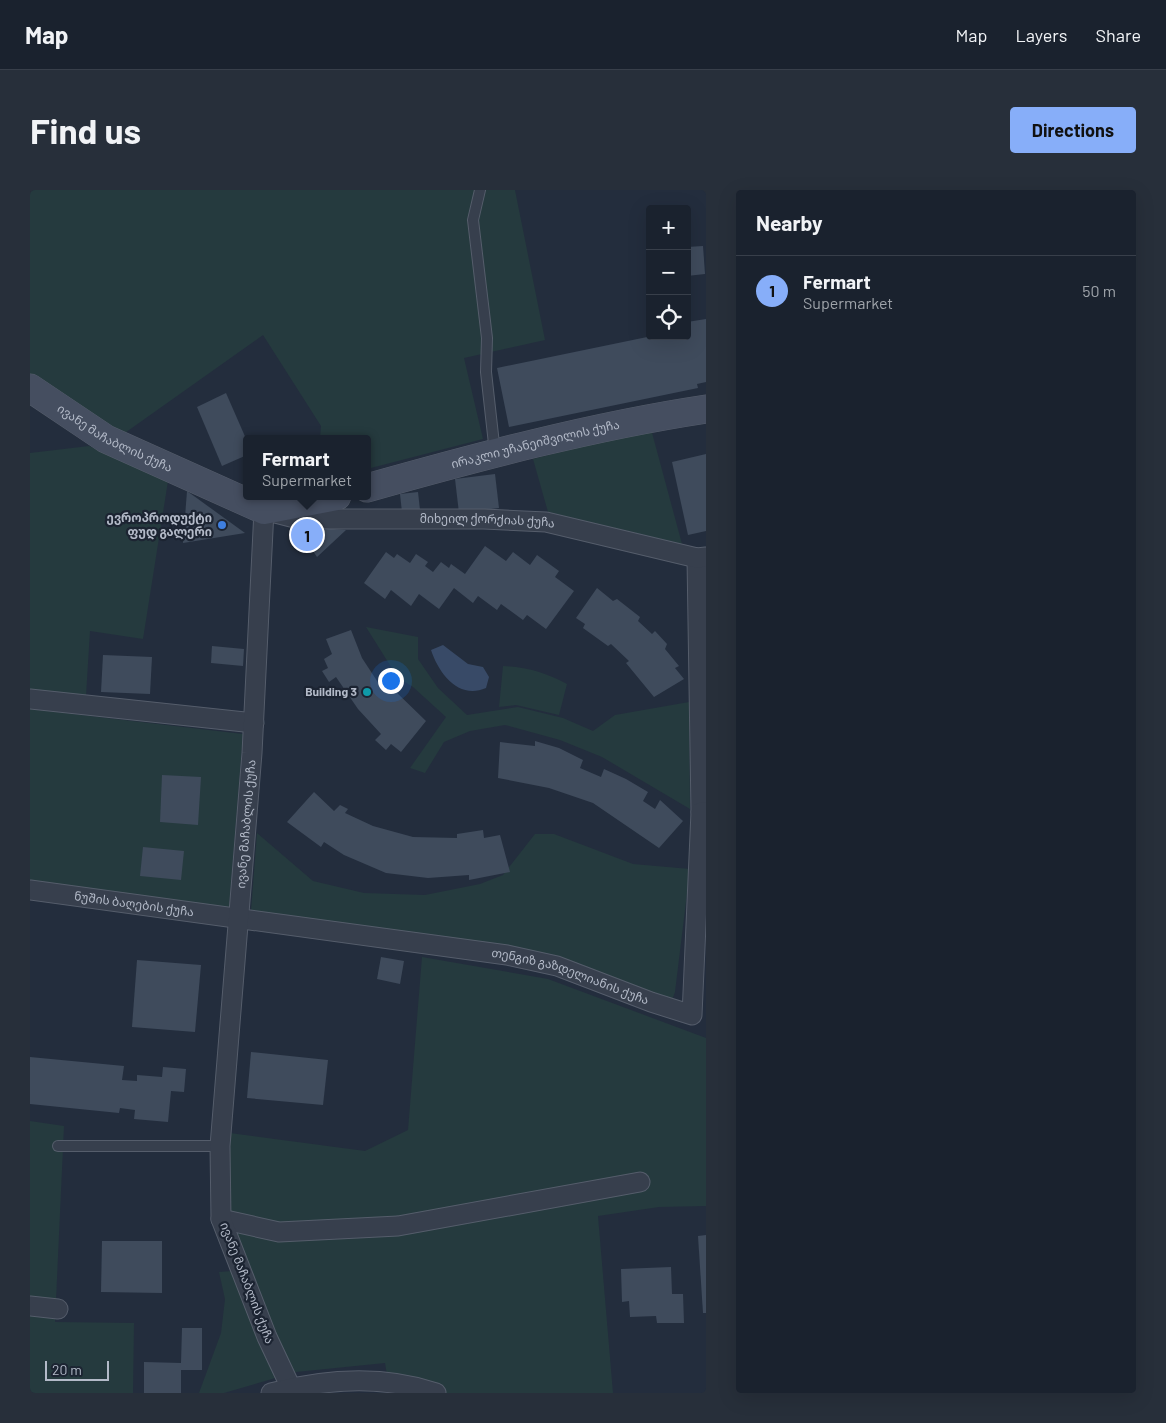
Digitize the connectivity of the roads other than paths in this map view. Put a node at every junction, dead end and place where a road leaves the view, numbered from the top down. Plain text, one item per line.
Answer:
1 (480, 190) edge
2 (30, 388) edge
3 (706, 409) edge
4 (495, 454) junction
5 (371, 487) edge
6 (315, 500) edge
7 (264, 510) junction
8 (701, 558) edge
9 (30, 699) edge
10 (254, 723) junction
11 (704, 812) edge
12 (30, 890) edge
13 (238, 917) junction
14 (699, 1018) edge
15 (58, 1146) dead end
16 (220, 1146) junction
17 (640, 1182) dead end
18 (221, 1218) junction
19 (30, 1306) edge
20 (58, 1308) dead end
21 (291, 1388) junction
22 (271, 1393) edge
23 (436, 1393) edge

1 - 4 lane
2 - 7 street, ივანე მაჩაბლის ქუჩა
3 - 4 street, ირაკლი უჩანეიშვილის ქუჩა
4 - 5 street, ირაკლი უჩანეიშვილის ქუჩა
6 - 7 street
7 - 8 street, მიხეილ ქორქიას ქუჩა
7 - 10 street, ივანე მაჩაბლის ქუჩა
8 - 11 street, თენგიზ გაზდელიანის ქუჩა
9 - 10 street
10 - 13 street, ივანე მაჩაბლის ქუჩა
11 - 14 street, თენგიზ გაზდელიანის ქუჩა
12 - 13 street, ნუშის ბაღების ქუჩა
13 - 14 street, თენგიზ გაზდელიანის ქუჩა
13 - 16 street, ივანე მაჩაბლის ქუჩა
15 - 16 lane
16 - 18 street, ივანე მაჩაბლის ქუჩა
17 - 18 street
18 - 21 street, ივანე მაჩაბლის ქუჩა
19 - 20 street
21 - 22 street
21 - 23 street

